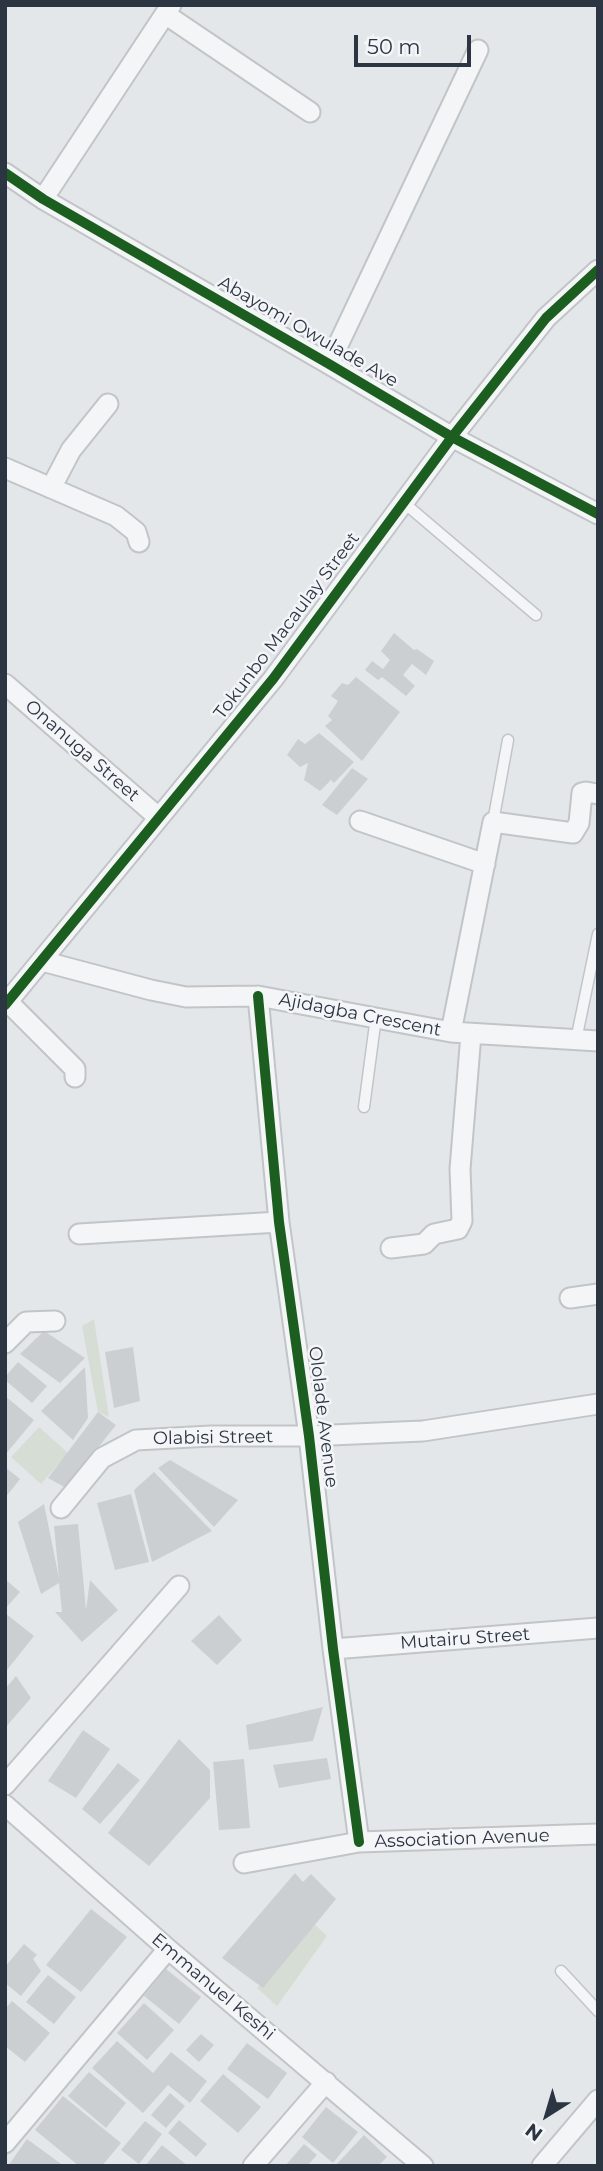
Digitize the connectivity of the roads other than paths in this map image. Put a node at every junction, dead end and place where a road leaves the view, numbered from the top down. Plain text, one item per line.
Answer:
1 (168, 10) edge
2 (478, 50) dead end
3 (310, 112) dead end
4 (5, 173) edge
5 (43, 199) junction
6 (598, 270) edge
7 (329, 364) junction
8 (108, 404) dead end
9 (452, 437) junction
10 (5, 468) edge
11 (51, 488) junction
12 (403, 502) junction
13 (598, 514) edge
14 (139, 542) dead end
15 (536, 615) dead end
16 (5, 684) edge
17 (508, 740) dead end
18 (598, 794) edge
19 (158, 817) junction
20 (360, 821) dead end
21 (493, 822) junction
22 (485, 864) junction
23 (598, 934) edge
24 (42, 961) junction
25 (258, 996) junction
26 (6, 1004) edge
27 (376, 1017) junction
28 (461, 1033) junction
29 (576, 1040) junction
30 (598, 1041) edge
31 (75, 1077) dead end
32 (364, 1107) dead end
33 (279, 1222) junction
34 (79, 1234) dead end
35 (391, 1248) dead end
36 (598, 1294) edge
37 (570, 1298) dead end
38 (55, 1321) dead end
39 (5, 1343) edge
40 (598, 1404) edge
41 (309, 1436) junction
42 (61, 1508) dead end
43 (179, 1586) dead end
44 (598, 1628) edge
45 (333, 1649) junction
46 (5, 1785) edge
47 (5, 1805) edge
48 (598, 1834) edge
49 (359, 1842) junction
50 (244, 1864) dead end
51 (168, 1949) junction
52 (561, 1971) dead end
53 (598, 2011) edge
54 (326, 2082) junction
55 (598, 2100) edge
56 (5, 2143) edge
57 (253, 2166) edge
58 (424, 2166) edge
59 (542, 2166) edge

1 - 3 street
1 - 5 street
2 - 7 street
4 - 5 street, Abayomi Owulade Ave
5 - 7 street, Abayomi Owulade Ave
6 - 9 street, Tokunbo Macaulay Street
7 - 9 street, Abayomi Owulade Ave
8 - 11 street
9 - 12 street, Tokunbo Macaulay Street
9 - 13 street, Abayomi Owulade Ave
10 - 11 street
11 - 14 street
12 - 15 lane
12 - 19 street, Tokunbo Macaulay Street
16 - 19 street, Onanuga Street
17 - 21 lane
18 - 21 street
19 - 24 street, Tokunbo Macaulay Street
20 - 22 street
21 - 22 street
22 - 28 street
23 - 29 lane
24 - 25 street, Ajidagba Crescent
24 - 26 street, Tokunbo Macaulay Street
25 - 27 street, Ajidagba Crescent
25 - 33 street, Ololade Avenue
26 - 31 street
27 - 28 street, Ajidagba Crescent
27 - 32 lane
28 - 29 street, Ajidagba Crescent
28 - 35 street
29 - 30 street, Ajidagba Crescent
33 - 34 street
33 - 41 street, Ololade Avenue
36 - 37 street
38 - 39 street
40 - 41 street, Olabisi Street
41 - 42 street, Olabisi Street
41 - 45 street, Ololade Avenue
43 - 46 street
44 - 45 street, Mutairu Street
45 - 49 street, Ololade Avenue
47 - 51 street, Emmanuel Keshi
48 - 49 street, Association Avenue
49 - 50 street, Association Avenue
51 - 54 street, Emmanuel Keshi
51 - 56 street
52 - 53 lane
54 - 57 street
54 - 58 street, Emmanuel Keshi
55 - 59 street

